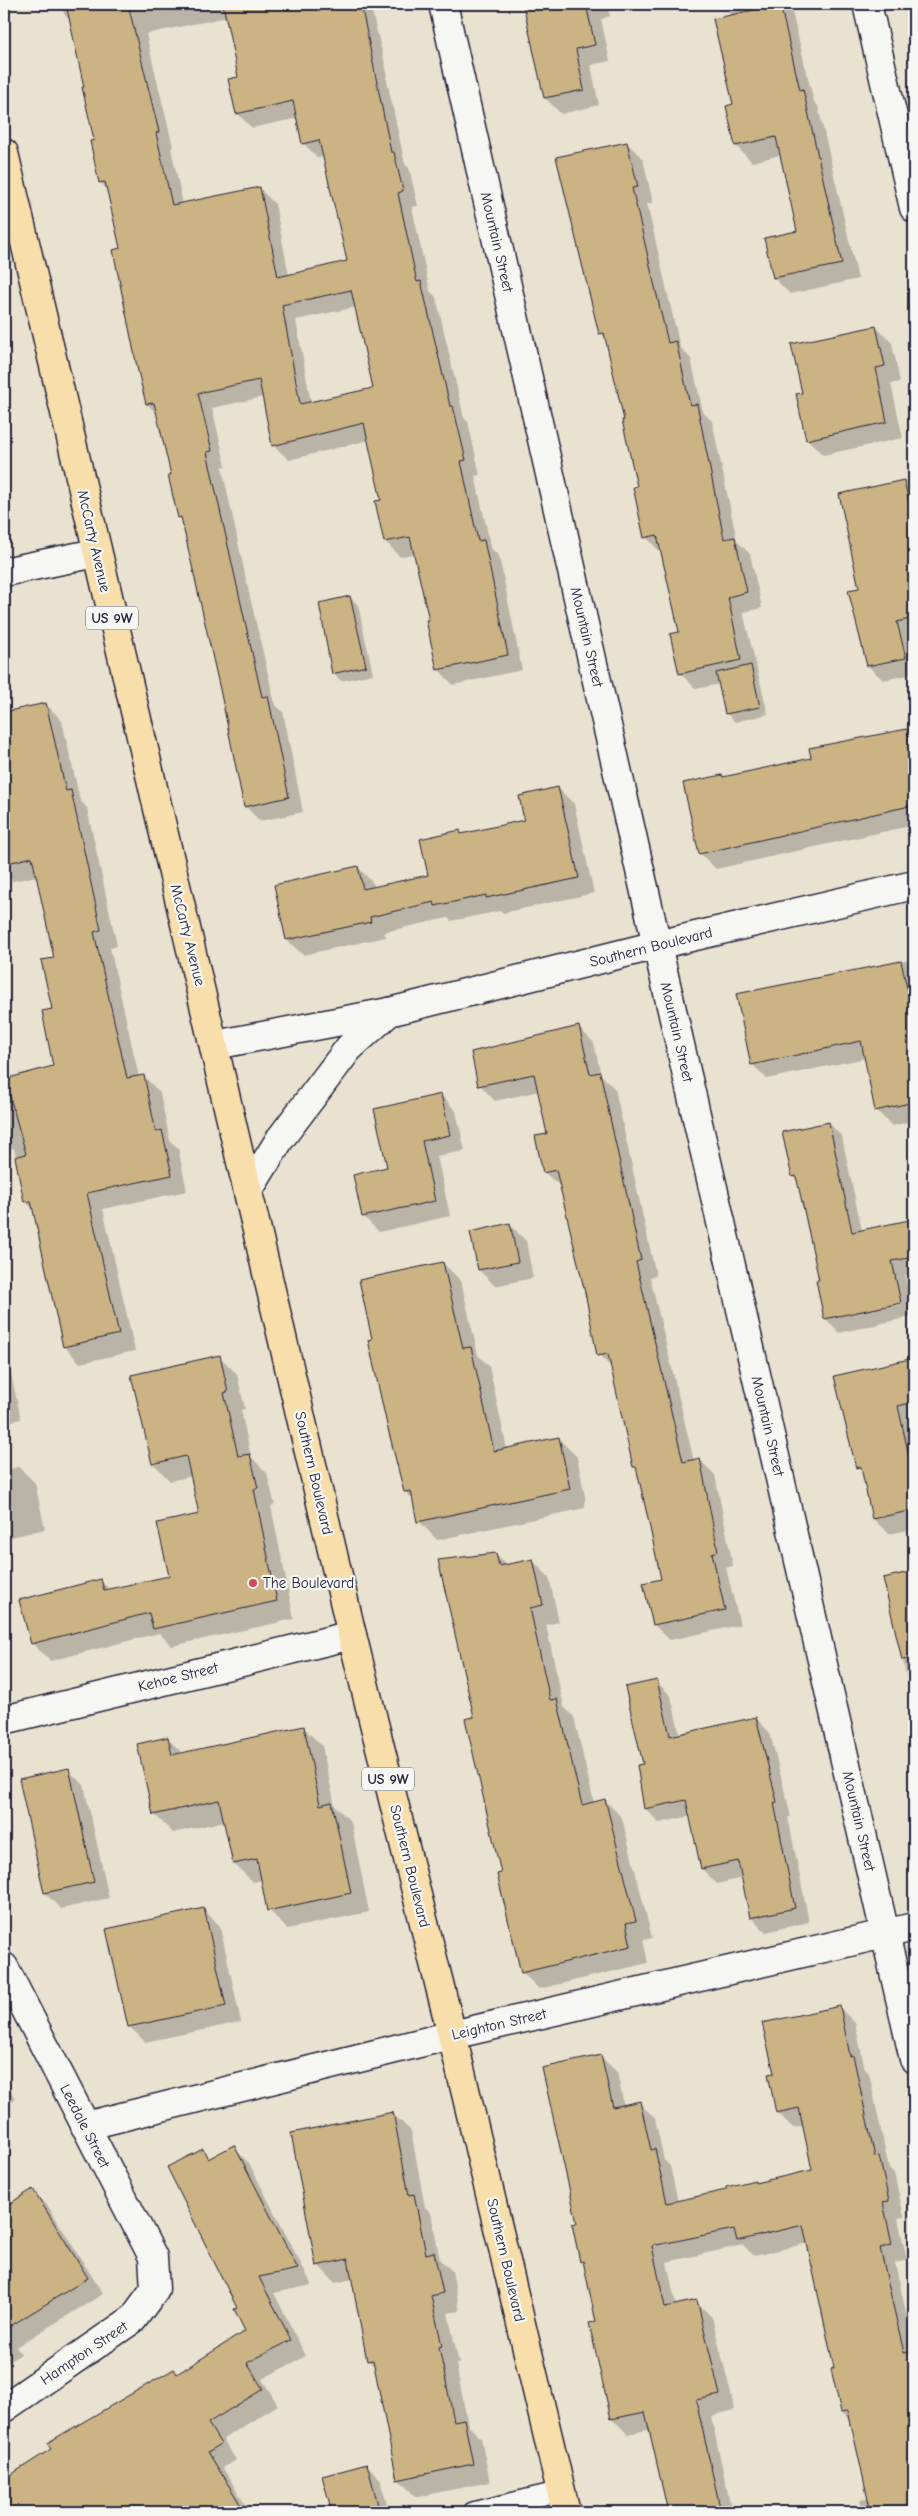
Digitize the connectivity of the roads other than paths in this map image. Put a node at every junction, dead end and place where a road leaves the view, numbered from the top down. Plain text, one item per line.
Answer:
1 (443, 4) edge
2 (867, 4) edge
3 (4, 153) edge
4 (914, 208) edge
5 (96, 553) junction
6 (4, 572) edge
7 (914, 885) edge
8 (657, 945) junction
9 (389, 1012) junction
10 (215, 1045) junction
11 (248, 1191) junction
12 (352, 1635) junction
13 (4, 1720) edge
14 (914, 1927) edge
15 (885, 1933) junction
16 (4, 1967) edge
17 (452, 2035) junction
18 (914, 2059) edge
19 (85, 2126) junction
20 (155, 2289) joint
21 (4, 2408) edge
22 (563, 2502) edge
23 (473, 2512) edge

1 - 8 street, Mountain Street
2 - 4 street
3 - 5 main road, McCarty Avenue / US 9W
5 - 6 street
5 - 10 main road, McCarty Avenue / US 9W
7 - 8 street, Southern Boulevard
8 - 9 street, Southern Boulevard
8 - 15 street, Mountain Street
9 - 10 street, Southern Boulevard
9 - 11 street, Southern Boulevard
10 - 11 main road, Southern Boulevard / US 9W
11 - 12 main road, Southern Boulevard / US 9W
12 - 13 street, Kehoe Street
12 - 17 main road, Southern Boulevard / US 9W
14 - 15 street, Leighton Street
15 - 17 street, Leighton Street
15 - 18 street, Mountain Street
16 - 19 street, Leedale Street
17 - 19 street, Leighton Street
17 - 22 main road, Southern Boulevard / US 9W
19 - 20 street, Leedale Street
20 - 21 street, Hampton Street
22 - 23 lane

